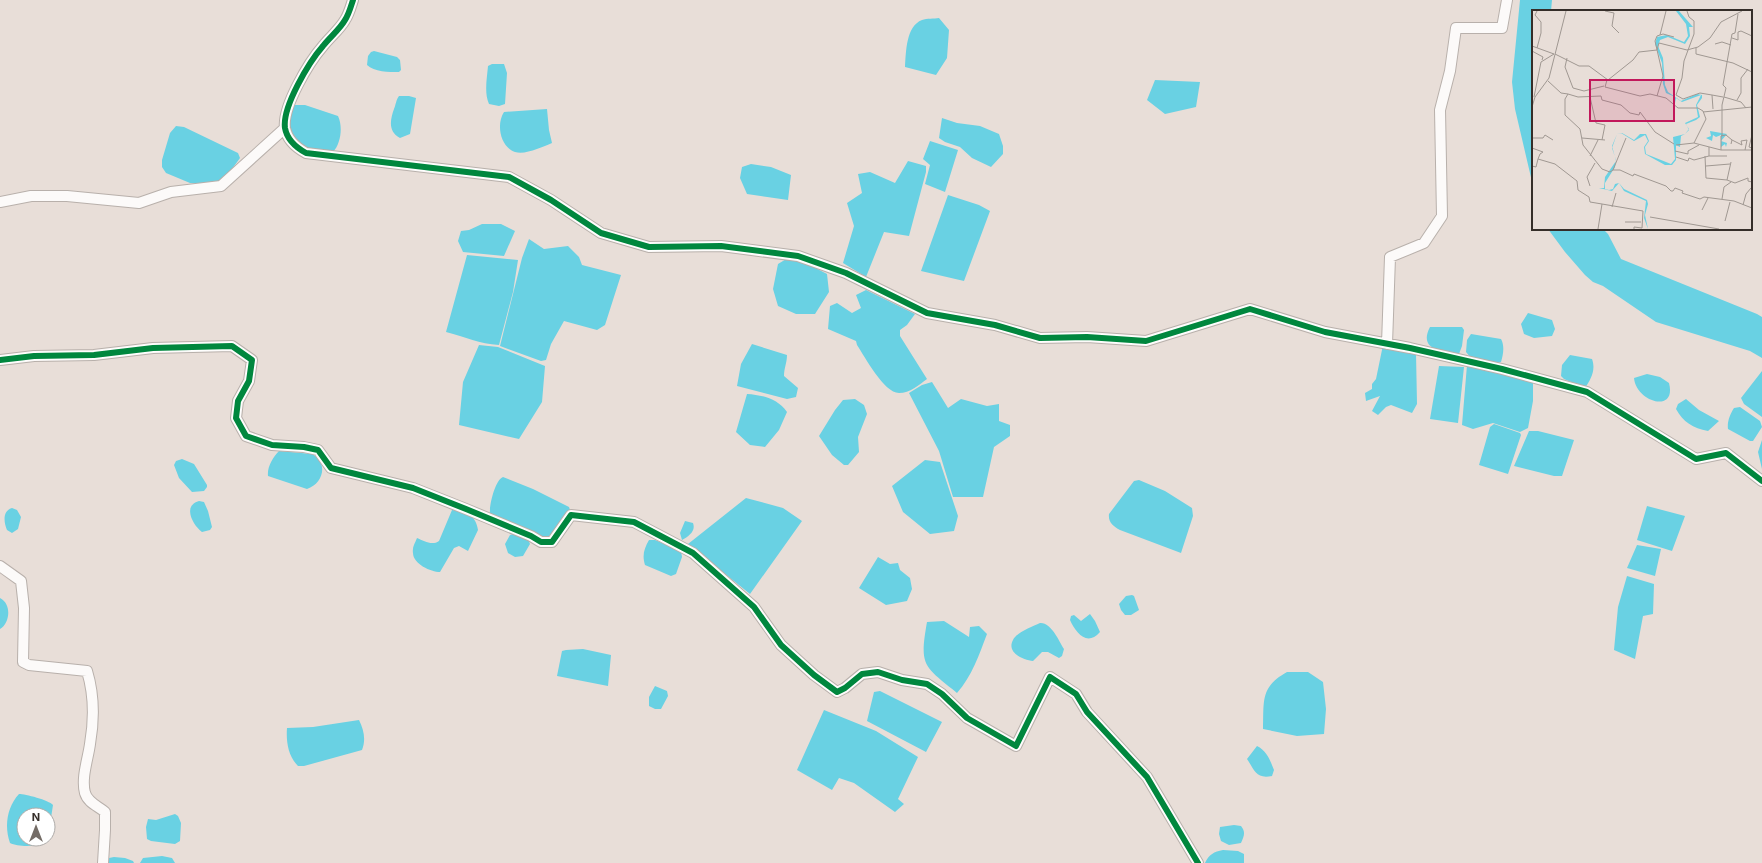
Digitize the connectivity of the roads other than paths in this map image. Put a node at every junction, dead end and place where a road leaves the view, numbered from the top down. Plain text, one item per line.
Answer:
1 (353, 0) edge
2 (1507, 0) edge
3 (285, 128) junction
4 (0, 202) edge
5 (1387, 344) junction
6 (0, 360) edge
7 (1762, 481) edge
8 (0, 566) edge
9 (103, 863) edge
10 (1198, 863) edge

1 - 3 street
2 - 5 street
3 - 4 street
3 - 5 street
5 - 7 street
6 - 10 street
8 - 9 street

